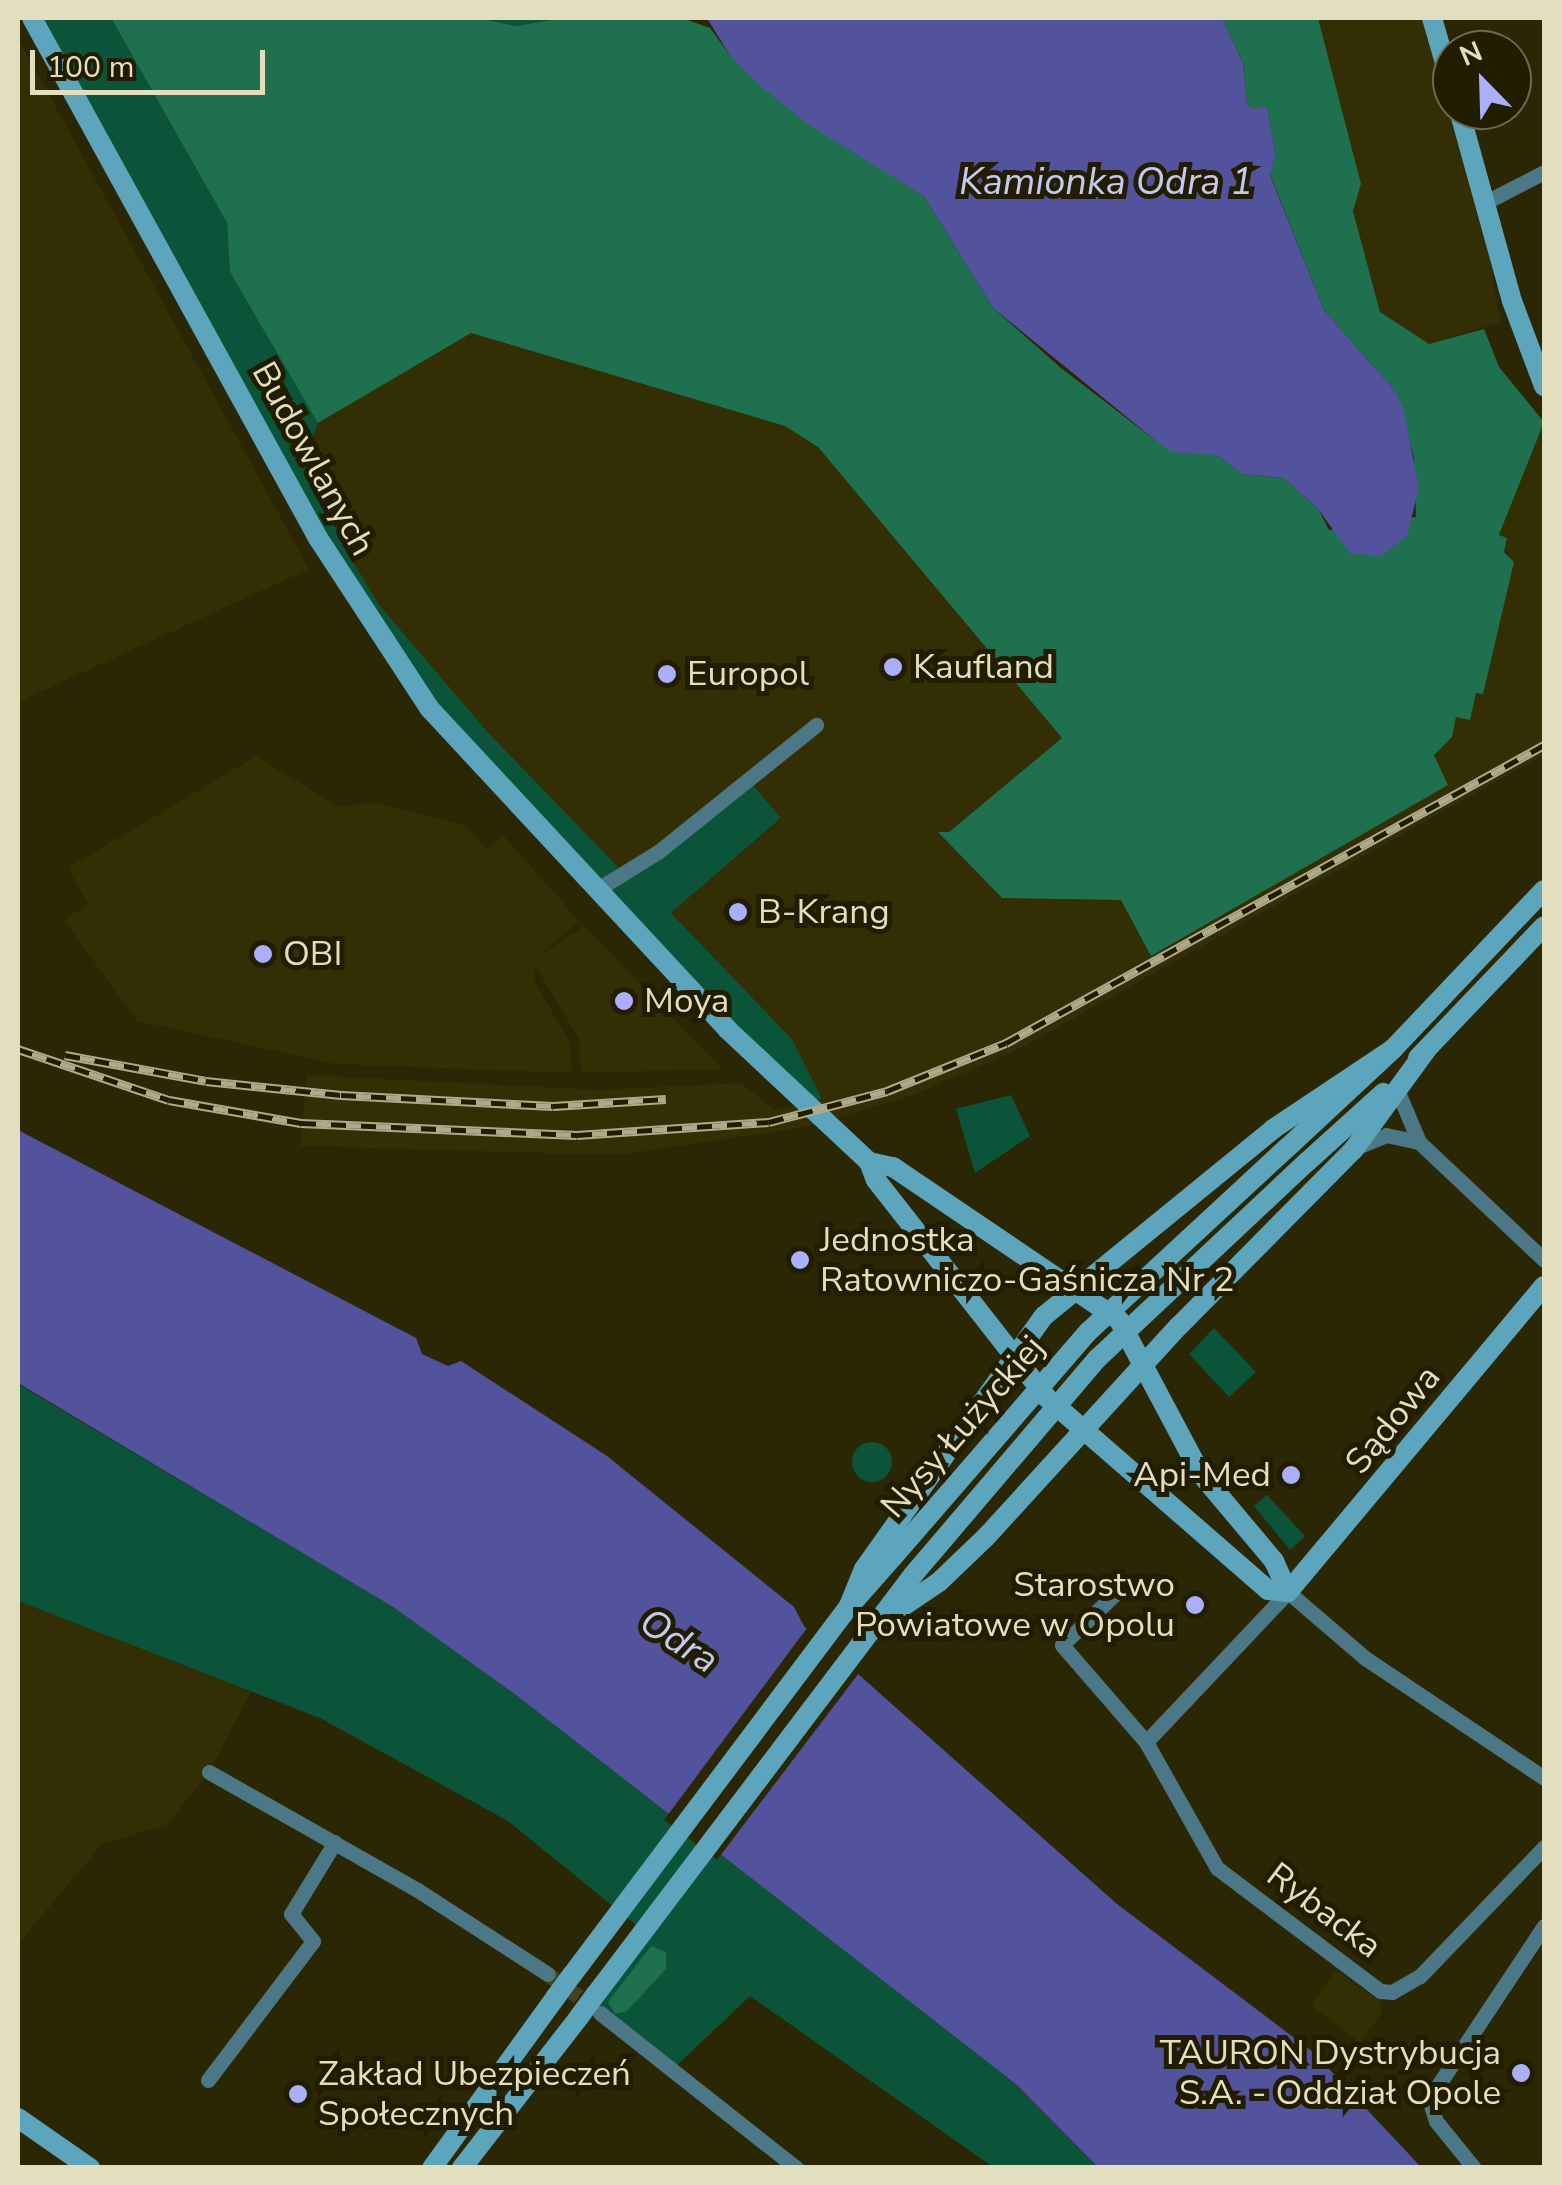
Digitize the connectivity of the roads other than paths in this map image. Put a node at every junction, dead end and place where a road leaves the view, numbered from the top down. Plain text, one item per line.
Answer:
1 (32, 18) edge
2 (1464, 130) edge
3 (1544, 172) edge
4 (1484, 204) junction
5 (1544, 386) edge
6 (816, 725) dead end
7 (598, 889) junction
8 (1544, 890) edge
9 (1544, 926) edge
10 (1427, 1049) junction
11 (1393, 1050) junction
12 (1398, 1092) junction
13 (1419, 1142) junction
14 (1354, 1149) junction
15 (869, 1162) junction
16 (1544, 1260) edge
17 (1544, 1286) edge
18 (1080, 1290) junction
19 (1016, 1354) junction
20 (1146, 1362) junction
21 (1081, 1430) junction
22 (871, 1573) junction
23 (1120, 1588) dead end
24 (1288, 1592) junction
25 (874, 1626) junction
26 (1146, 1742) junction
27 (209, 1772) dead end
28 (1544, 1778) edge
29 (335, 1842) junction
30 (1544, 1848) edge
31 (1544, 1926) edge
32 (548, 1974) tunnel mouth
33 (592, 2008) junction
34 (208, 2080) dead end
35 (18, 2118) edge
36 (90, 2168) edge
37 (432, 2168) edge
38 (462, 2168) edge
39 (796, 2168) edge
40 (1474, 2168) edge

1 - 7 main road, Budowlanych
2 - 4 main road
3 - 4 street
4 - 5 main road
6 - 7 street
7 - 15 main road, Budowlanych
8 - 11 main road, Nysy Łużyckiej
9 - 10 main road, Nysy Łużyckiej
10 - 12 main road
10 - 25 main road, Nysy Łużyckiej, bridge
11 - 18 main road
11 - 22 main road, Nysy Łużyckiej, bridge
12 - 13 street
12 - 14 main road
13 - 14 street
13 - 16 street
14 - 20 main road
15 - 18 main road, Budowlanych
15 - 19 main road, Budowlanych
17 - 24 main road, Sądowa
18 - 19 main road
18 - 20 main road, Budowlanych
19 - 21 main road, Budowlanych
19 - 22 main road
20 - 21 main road
20 - 24 main road, Budowlanych
21 - 24 main road, Budowlanych
21 - 25 main road
22 - 37 main road, Nysy Łużyckiej, bridge
23 - 26 street
24 - 26 street
24 - 28 street
25 - 33 main road, Nysy Łużyckiej
26 - 30 street, Rybacka
27 - 29 street
29 - 32 street
29 - 34 street
31 - 40 street
33 - 38 main road, Nysy Łużyckiej
33 - 39 street
35 - 36 main road

